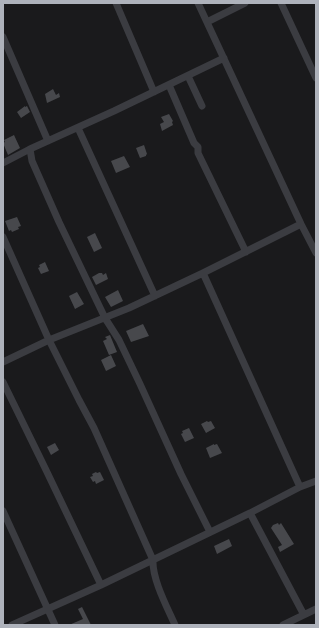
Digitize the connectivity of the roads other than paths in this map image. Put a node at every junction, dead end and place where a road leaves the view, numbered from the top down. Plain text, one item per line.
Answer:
1 (116, 3) edge
2 (198, 3) edge
3 (245, 3) edge
4 (282, 3) edge
5 (207, 22) junction
6 (3, 36) edge
7 (224, 58) junction
8 (188, 76) junction
9 (316, 78) edge
10 (169, 85) junction
11 (154, 92) junction
12 (202, 106) dead end
13 (78, 128) junction
14 (48, 141) junction
15 (30, 149) junction
16 (3, 163) edge
17 (300, 224) junction
18 (3, 237) edge
19 (246, 252) junction
20 (316, 253) edge
21 (203, 273) junction
22 (156, 296) junction
23 (105, 318) junction
24 (49, 340) junction
25 (3, 362) edge
26 (3, 382) edge
27 (316, 481) edge
28 (300, 487) junction
29 (3, 511) edge
30 (250, 513) junction
31 (210, 532) junction
32 (153, 560) junction
33 (101, 585) junction
34 (48, 608) junction
35 (316, 610) edge
36 (304, 615) junction
37 (12, 625) edge
38 (55, 625) edge
39 (175, 625) edge
40 (283, 625) edge

1 - 11 street
2 - 5 street
3 - 5 street
4 - 9 street
5 - 7 street
6 - 14 street
7 - 8 street
7 - 17 street
8 - 10 street
8 - 12 street
10 - 11 street
10 - 19 street
11 - 13 street
13 - 14 street
13 - 22 street
14 - 15 street
15 - 16 street
15 - 23 street
17 - 19 street
17 - 20 street
18 - 24 street
19 - 21 street
21 - 22 street
21 - 28 street
22 - 23 street
23 - 24 street
23 - 31 street
24 - 25 street
24 - 32 street
26 - 33 street
27 - 28 street
28 - 30 street
29 - 34 street
30 - 31 street
30 - 36 street
31 - 32 street
32 - 33 street
32 - 39 street
33 - 34 street
34 - 37 street
34 - 38 street
35 - 36 street
36 - 40 street

